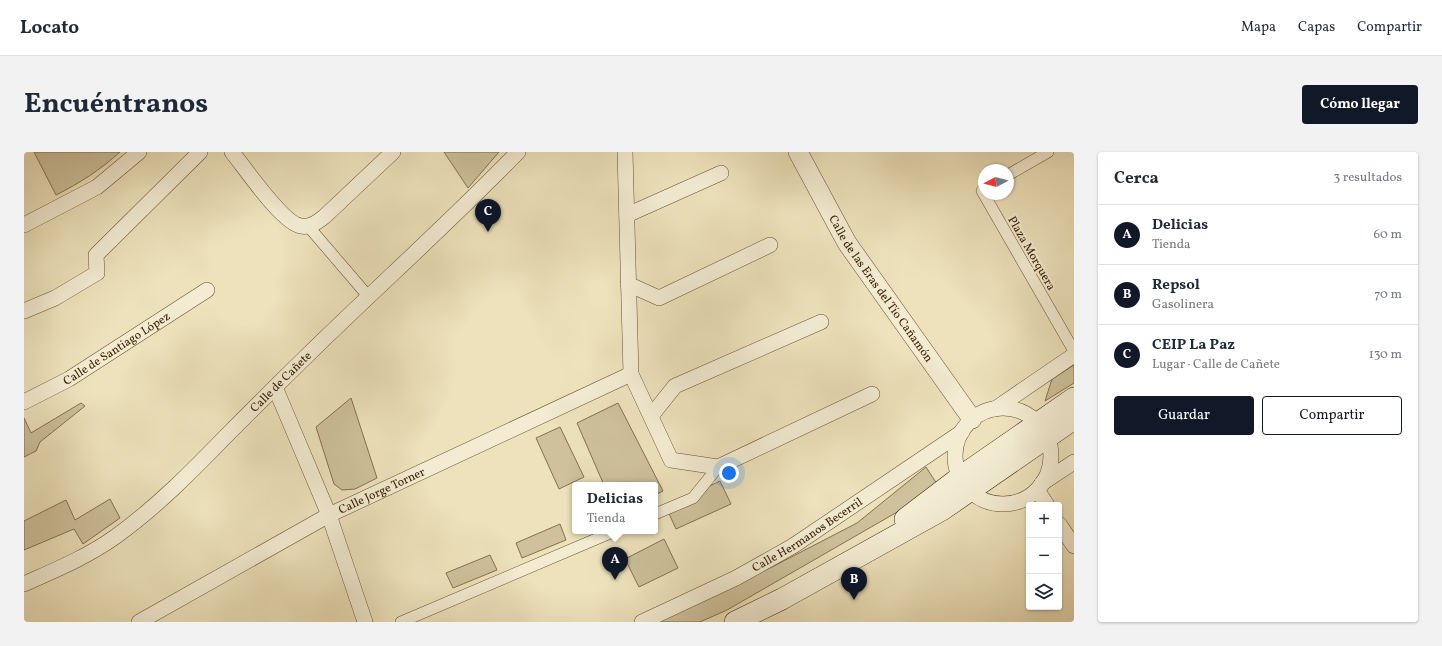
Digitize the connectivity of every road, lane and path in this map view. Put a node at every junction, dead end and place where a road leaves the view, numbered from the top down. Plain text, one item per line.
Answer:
1 (139, 152) edge
2 (200, 152) edge
3 (232, 152) edge
4 (393, 152) edge
5 (518, 152) edge
6 (625, 152) edge
7 (798, 152) edge
8 (1048, 152) edge
9 (1014, 172) edge
10 (721, 173) dead end
11 (987, 200) edge
12 (627, 216) junction
13 (24, 225) edge
14 (308, 226) junction
15 (770, 246) dead end
16 (628, 284) junction
17 (207, 290) dead end
18 (368, 296) junction
19 (24, 311) edge
20 (821, 322) dead end
21 (1074, 351) edge
22 (1074, 355) edge
23 (631, 374) junction
24 (275, 387) junction
25 (872, 394) dead end
26 (1074, 398) edge
27 (24, 402) edge
28 (995, 409) junction
29 (651, 416) junction
30 (1074, 418) edge
31 (967, 425) junction
32 (1042, 430) junction
33 (1074, 462) edge
34 (718, 467) junction
35 (965, 484) junction
36 (1039, 486) junction
37 (1045, 502) edge
38 (658, 513) edge
39 (329, 515) junction
40 (1062, 528) edge
41 (608, 534) edge
42 (1074, 546) edge
43 (24, 584) edge
44 (139, 622) edge
45 (365, 622) edge
46 (401, 622) edge
47 (642, 622) edge
48 (735, 622) edge

1 - 13 street
2 - 19 street
3 - 14 street
4 - 14 street
5 - 18 street, Calle de Cañete
6 - 12 street
7 - 31 street, Calle de las Eras del Tío Cañamón
8 - 9 street
10 - 12 street
11 - 21 street, Plaza Morquera
12 - 16 street
14 - 18 street
15 - 16 street
16 - 23 street
17 - 27 street, Calle de Santiago López
18 - 24 street, Calle de Cañete
20 - 29 street
22 - 28 street, Calle Hermanos Becerril
23 - 29 street
23 - 39 street, Calle Jorge Torner
24 - 39 street
24 - 43 street, Calle de Cañete
25 - 34 street
26 - 32 main road
28 - 31 street, Calle Hermanos Becerril
28 - 32 street, Calle Hermanos Becerril
29 - 34 street
30 - 32 main road
31 - 35 street
31 - 47 street, Calle Hermanos Becerril
32 - 35 main road
32 - 36 street
33 - 36 street
34 - 38 street
35 - 36 street
35 - 48 main road
36 - 37 street
39 - 44 street, Calle Jorge Torner
39 - 45 street
40 - 42 street
41 - 46 street

